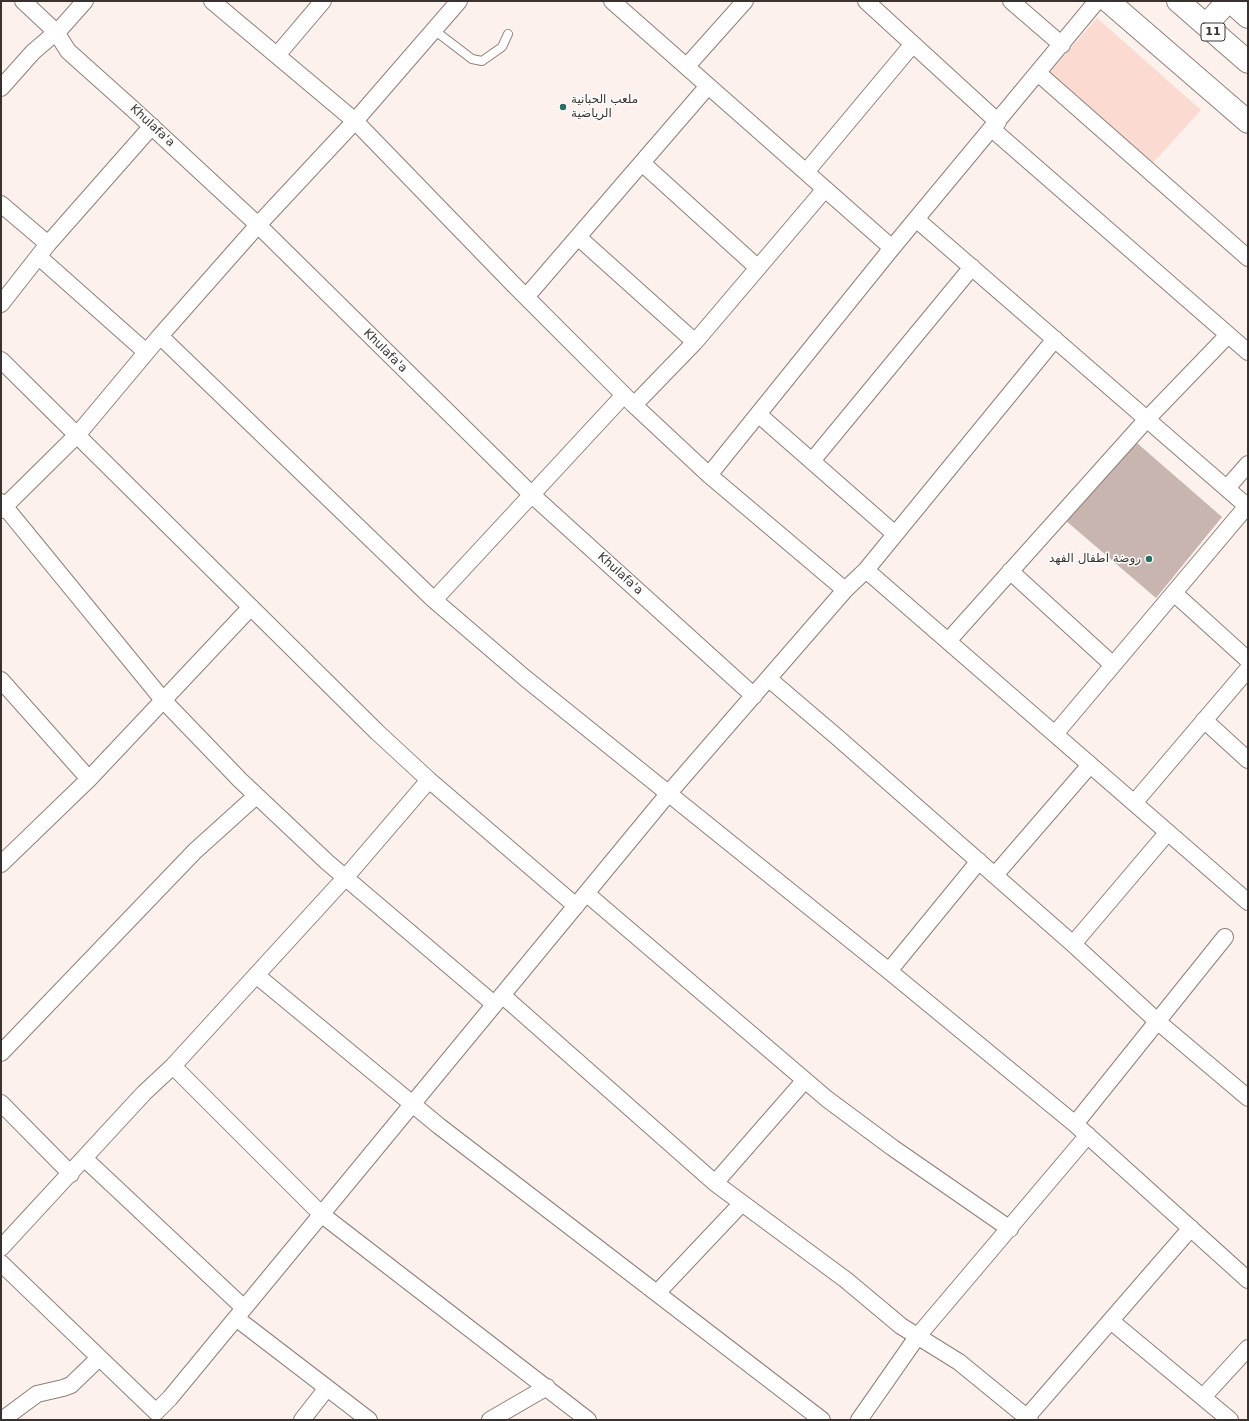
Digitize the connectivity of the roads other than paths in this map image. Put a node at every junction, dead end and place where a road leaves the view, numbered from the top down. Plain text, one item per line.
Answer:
1 (23, 1) edge
2 (85, 1) edge
3 (212, 1) edge
4 (323, 1) edge
5 (459, 1) edge
6 (612, 1) edge
7 (745, 1) edge
8 (866, 1) edge
9 (1011, 1) edge
10 (1097, 1) edge
11 (1108, 1) edge
12 (1178, 1) edge
13 (1229, 1) edge
14 (1248, 17) edge
15 (1206, 26) junction
16 (434, 30) junction
17 (56, 32) junction
18 (508, 34) dead end
19 (913, 44) junction
20 (1062, 45) junction
21 (278, 54) junction
22 (1248, 62) edge
23 (687, 66) junction
24 (1038, 73) junction
25 (708, 86) junction
26 (1, 88) edge
27 (356, 121) junction
28 (1248, 122) edge
29 (995, 125) junction
30 (152, 126) junction
31 (642, 162) junction
32 (806, 172) junction
33 (825, 189) junction
34 (1, 204) edge
35 (916, 219) junction
36 (258, 225) junction
37 (578, 237) junction
38 (892, 248) junction
39 (43, 251) junction
40 (1248, 258) edge
41 (972, 267) junction
42 (758, 268) junction
43 (526, 297) junction
44 (1, 304) edge
45 (1228, 335) junction
46 (160, 336) junction
47 (1055, 339) junction
48 (695, 342) junction
49 (146, 352) junction
50 (1248, 352) edge
51 (1, 360) edge
52 (629, 400) junction
53 (758, 414) junction
54 (1147, 419) junction
55 (78, 434) junction
56 (812, 461) junction
57 (1248, 464) edge
58 (709, 475) junction
59 (1226, 488) junction
60 (531, 494) junction
61 (2, 506) edge
62 (1248, 506) edge
63 (895, 534) junction
64 (866, 570) junction
65 (1010, 571) junction
66 (845, 590) junction
67 (1174, 593) junction
68 (434, 600) junction
69 (251, 608) junction
70 (948, 641) junction
71 (1248, 660) edge
72 (1113, 665) junction
73 (1248, 669) edge
74 (769, 679) junction
75 (1, 680) edge
76 (754, 696) junction
77 (163, 700) junction
78 (1204, 720) junction
79 (1055, 734) junction
80 (1248, 760) edge
81 (1090, 765) junction
82 (89, 779) junction
83 (429, 780) junction
84 (668, 794) junction
85 (256, 796) junction
86 (1134, 803) junction
87 (1168, 832) junction
88 (979, 861) junction
89 (2, 862) edge
90 (995, 875) junction
91 (345, 878) junction
92 (582, 900) junction
93 (1248, 902) edge
94 (1225, 937) dead end
95 (1073, 944) junction
96 (889, 971) junction
97 (256, 975) junction
98 (498, 1000) junction
99 (1157, 1021) junction
100 (1, 1052) edge
101 (173, 1066) junction
102 (805, 1080) junction
103 (1248, 1098) edge
104 (1, 1103) edge
105 (413, 1105) junction
106 (1075, 1124) junction
107 (1088, 1136) junction
108 (85, 1159) junction
109 (71, 1174) junction
110 (715, 1183) junction
111 (742, 1202) junction
112 (321, 1214) junction
113 (1190, 1228) junction
114 (1010, 1229) junction
115 (1, 1248) edge
116 (1, 1263) edge
117 (1248, 1280) edge
118 (657, 1293) junction
119 (240, 1313) junction
120 (1111, 1321) junction
121 (917, 1337) junction
122 (1248, 1348) edge
123 (99, 1358) junction
124 (547, 1387) junction
125 (327, 1388) junction
126 (1203, 1397) junction
127 (159, 1416) edge
128 (1028, 1419) edge
129 (2, 1420) edge
130 (302, 1420) edge
131 (369, 1420) edge
132 (490, 1420) edge
133 (588, 1420) edge
134 (822, 1420) edge
135 (859, 1420) edge
136 (1230, 1420) edge

1 - 17 street, Khulafa'a
2 - 17 street
3 - 21 street
4 - 21 street
5 - 16 street
6 - 23 street
7 - 23 street
8 - 19 street
9 - 20 street
10 - 20 street
11 - 28 main road
12 - 15 main road, 11
13 - 14 main road
13 - 15 main road
15 - 22 main road, 11
16 - 18 lane
16 - 27 street
17 - 26 street
17 - 30 street, Khulafa'a
19 - 29 street
19 - 32 street
20 - 24 street
21 - 27 street
23 - 25 street
24 - 29 street
24 - 40 street
25 - 31 street
25 - 32 street
27 - 36 street
27 - 43 street
29 - 35 street
29 - 45 street
30 - 36 street, Khulafa'a
30 - 39 street
31 - 37 street
31 - 42 street
32 - 33 street
33 - 38 street
33 - 42 street
34 - 39 street
35 - 38 street
35 - 41 street
36 - 46 street
36 - 60 street, Khulafa'a
37 - 43 street
37 - 48 street
38 - 53 street
39 - 44 street
39 - 49 street
41 - 47 street
41 - 56 street
42 - 48 street
43 - 52 street
45 - 50 street
45 - 54 street
46 - 49 street
46 - 68 street
47 - 54 street
47 - 63 street
48 - 52 street
49 - 55 street
51 - 55 street
52 - 58 street
52 - 60 street
53 - 56 street
53 - 58 street
54 - 59 street
54 - 65 street
55 - 61 street
55 - 69 street
56 - 63 street
57 - 59 street
58 - 66 street
59 - 62 street
60 - 68 street
60 - 76 street, Khulafa'a
61 - 77 street
62 - 67 street
63 - 64 street
64 - 66 street
64 - 70 street
65 - 70 street
65 - 72 street
66 - 74 street
67 - 71 street
67 - 72 street
68 - 84 street
69 - 77 street
69 - 83 street
70 - 79 street
72 - 79 street
73 - 78 street
74 - 76 street
74 - 88 street
75 - 82 street
76 - 84 street
77 - 82 street
77 - 85 street
78 - 80 street
78 - 86 street
79 - 81 street
81 - 86 street
81 - 90 street
82 - 89 street
83 - 91 street
83 - 92 street
84 - 92 street
84 - 96 street
85 - 91 street
85 - 100 street
86 - 87 street
87 - 93 street
87 - 95 street
88 - 90 street
88 - 96 street
90 - 95 street
91 - 97 street
91 - 98 street
92 - 98 street
92 - 102 street
94 - 99 street
95 - 99 street
96 - 106 street
97 - 101 street
97 - 105 street
98 - 105 street
98 - 110 street
99 - 103 street
99 - 106 street
101 - 108 street
101 - 112 street
102 - 110 street
102 - 114 street
104 - 109 street
105 - 112 street
105 - 118 street
106 - 107 street
107 - 113 street
107 - 114 street
108 - 109 street
108 - 119 street
109 - 115 street
110 - 111 street
111 - 118 street
111 - 121 street
112 - 119 street
112 - 124 street
113 - 117 street
113 - 120 street
114 - 121 street
116 - 123 street
118 - 134 street
119 - 125 street
119 - 127 street
120 - 126 street
120 - 128 street
121 - 128 street
121 - 135 street
122 - 126 street
123 - 127 street
123 - 129 street
124 - 132 street
124 - 133 street
125 - 130 street
125 - 131 street
126 - 136 street

